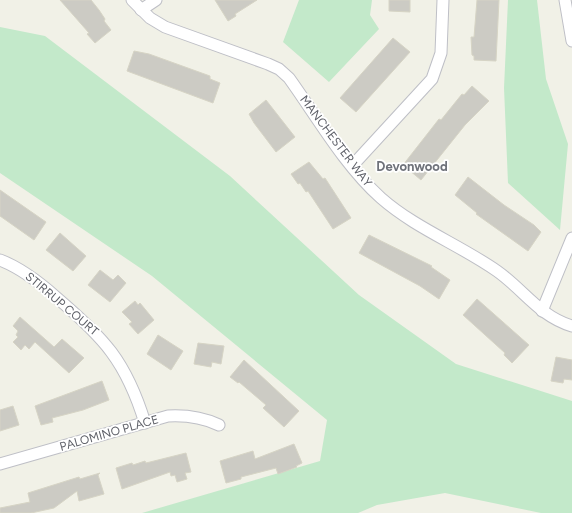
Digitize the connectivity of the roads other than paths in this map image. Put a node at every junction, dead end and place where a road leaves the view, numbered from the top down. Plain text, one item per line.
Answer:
1 (132, 0) edge
2 (156, 0) edge
3 (443, 0) edge
4 (564, 0) edge
5 (141, 10) junction
6 (572, 41) edge
7 (352, 166) junction
8 (572, 238) edge
9 (0, 260) edge
10 (542, 311) junction
11 (572, 326) edge
12 (145, 423) junction
13 (218, 425) dead end
14 (0, 464) edge

1 - 5 street, MANCHESTER WAY
2 - 5 street
3 - 7 street
4 - 6 street
5 - 7 street, MANCHESTER WAY
7 - 10 street, MANCHESTER WAY
8 - 10 street
9 - 12 street, STIRRUP COURT
10 - 11 street, MANCHESTER WAY
12 - 13 street, PALOMINO PLACE
12 - 14 street, PALOMINO PLACE

